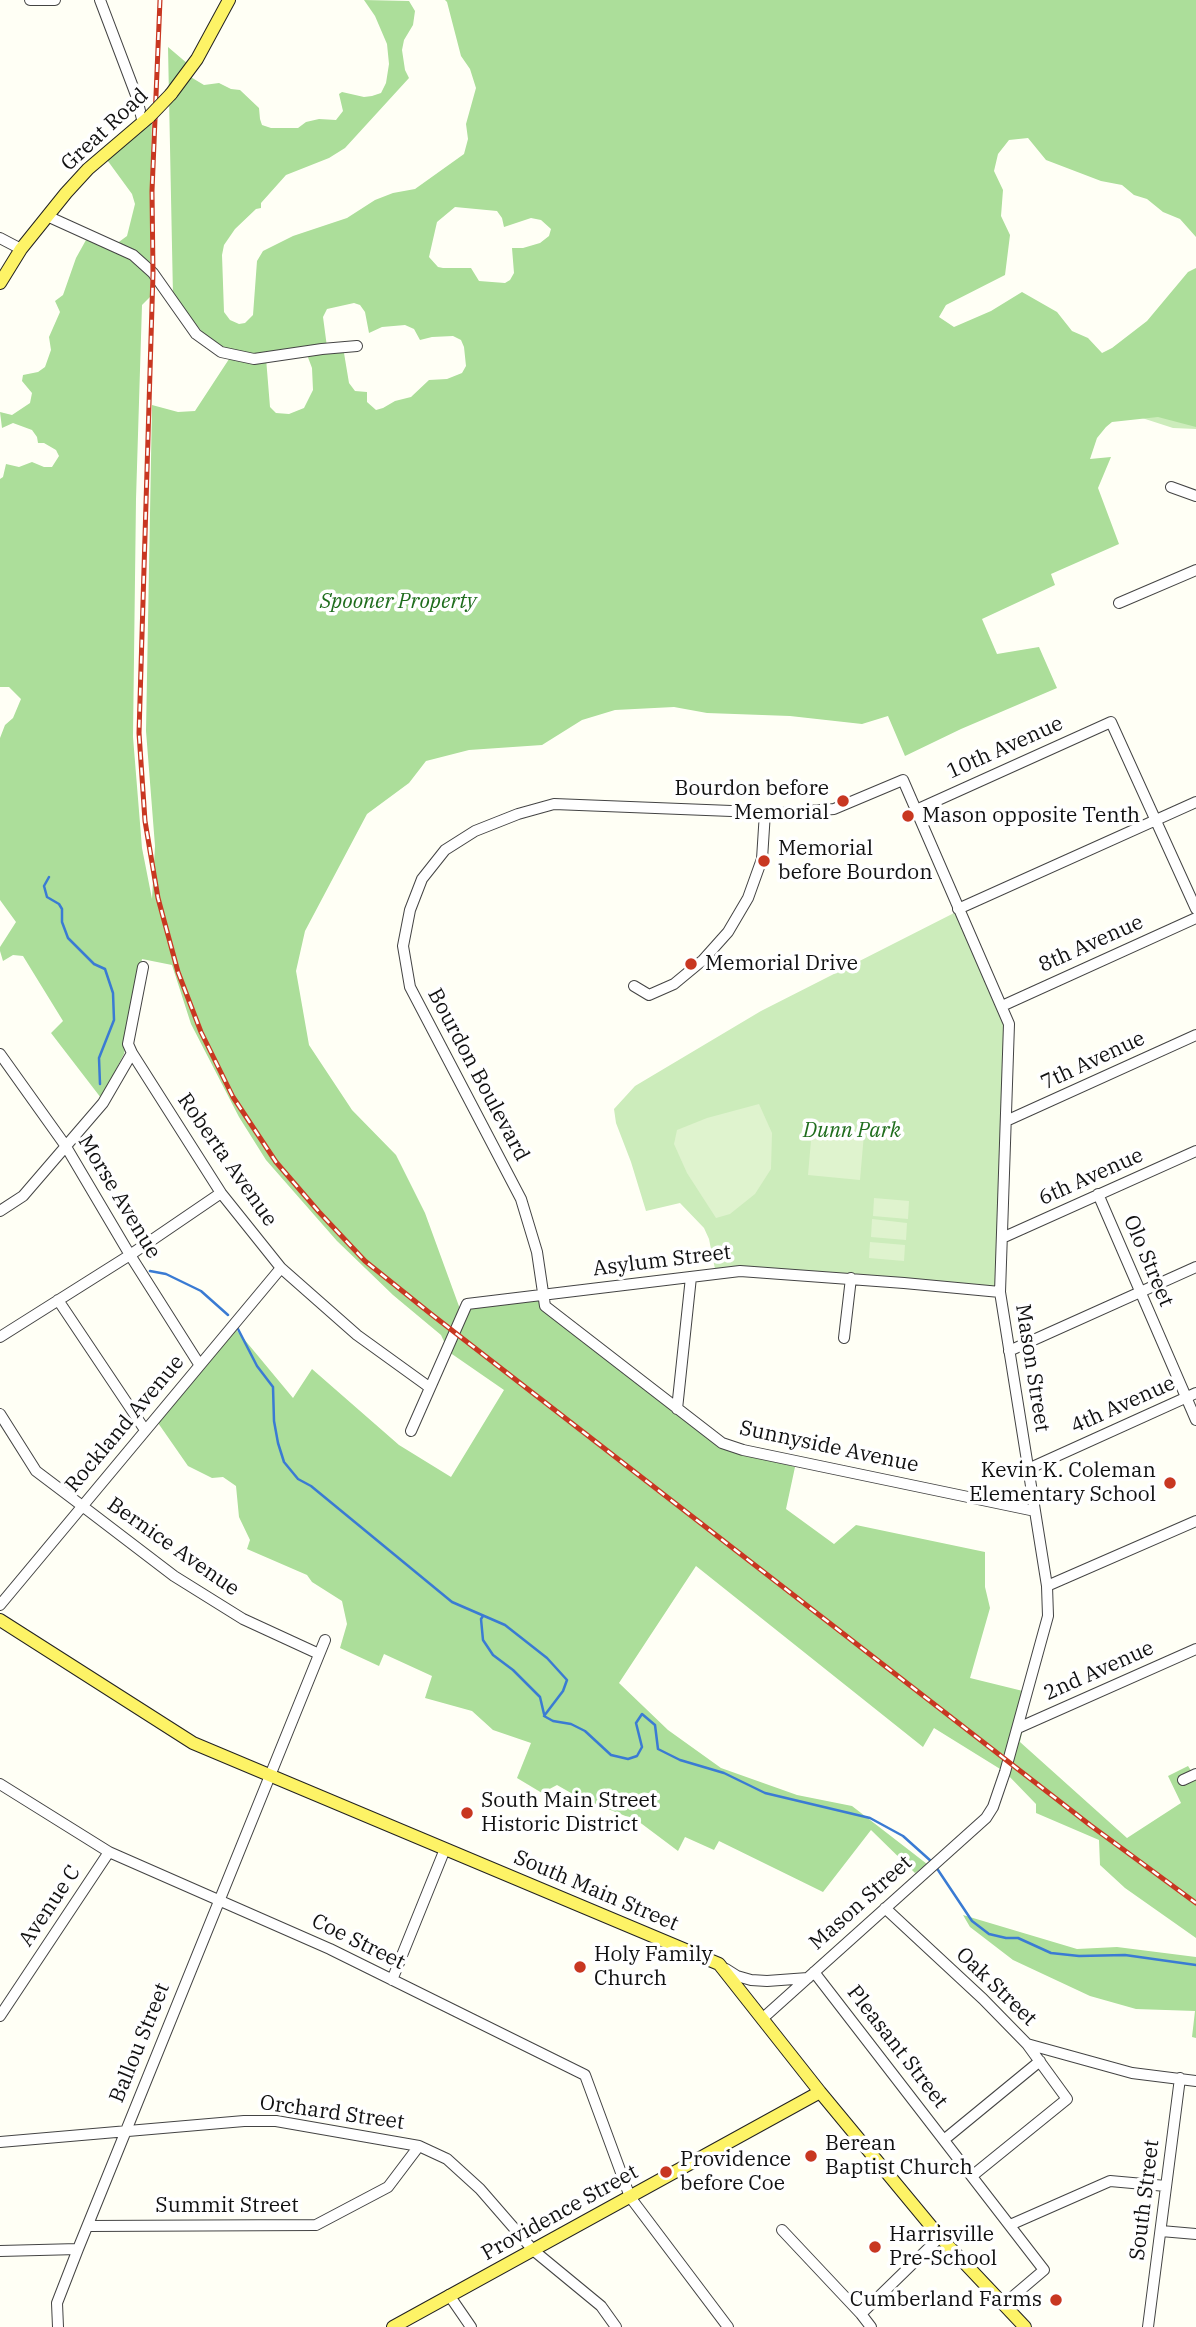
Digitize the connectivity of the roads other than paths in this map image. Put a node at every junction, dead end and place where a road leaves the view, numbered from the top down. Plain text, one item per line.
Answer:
1 (30, 0) edge
2 (55, 0) edge
3 (100, 0) edge
4 (229, 0) edge
5 (146, 120) junction
6 (47, 216) junction
7 (0, 238) edge
8 (21, 249) junction
9 (0, 283) edge
10 (357, 346) dead end
11 (1171, 487) dead end
12 (1196, 496) edge
13 (1196, 570) edge
14 (1119, 603) dead end
15 (903, 780) joint
16 (1196, 802) edge
17 (916, 810) junction
18 (765, 812) junction
19 (1156, 819) junction
20 (958, 909) junction
21 (1196, 909) edge
22 (1196, 918) edge
23 (143, 967) dead end
24 (634, 986) dead end
25 (1002, 1006) junction
26 (1196, 1035) edge
27 (132, 1053) junction
28 (0, 1054) edge
29 (1006, 1121) junction
30 (65, 1145) junction
31 (1196, 1151) edge
32 (221, 1194) junction
33 (1098, 1194) junction
34 (0, 1211) edge
35 (1002, 1238) junction
36 (131, 1255) junction
37 (1196, 1266) edge
38 (281, 1268) junction
39 (691, 1277) junction
40 (851, 1278) junction
41 (1140, 1291) junction
42 (1000, 1292) junction
43 (543, 1294) junction
44 (58, 1300) junction
45 (0, 1337) edge
46 (844, 1338) dead end
47 (1009, 1351) junction
48 (199, 1364) junction
49 (429, 1387) junction
50 (1191, 1396) edge
51 (677, 1409) junction
52 (0, 1414) edge
53 (1196, 1420) edge
54 (145, 1430) junction
55 (411, 1431) dead end
56 (1028, 1469) junction
57 (81, 1506) junction
58 (1035, 1511) junction
59 (1196, 1521) edge
60 (1047, 1586) junction
61 (0, 1605) edge
62 (0, 1620) edge
63 (325, 1640) dead end
64 (1196, 1648) edge
65 (318, 1654) junction
66 (1018, 1728) junction
67 (1196, 1774) edge
68 (269, 1775) junction
69 (1182, 1780) dead end
70 (0, 1784) edge
71 (445, 1849) junction
72 (109, 1852) junction
73 (218, 1901) junction
74 (885, 1908) junction
75 (719, 1964) junction
76 (811, 1975) junction
77 (392, 1980) junction
78 (0, 1992) edge
79 (9, 2001) junction
80 (0, 2016) edge
81 (761, 2019) junction
82 (1027, 2044) junction
83 (1040, 2061) junction
84 (1180, 2078) junction
85 (1196, 2081) edge
86 (820, 2092) junction
87 (126, 2130) junction
88 (945, 2139) junction
89 (0, 2142) edge
90 (419, 2146) junction
91 (972, 2176) junction
92 (1166, 2186) junction
93 (631, 2197) junction
94 (1010, 2225) junction
95 (88, 2226) junction
96 (782, 2230) dead end
97 (1161, 2231) junction
98 (1196, 2234) edge
99 (940, 2237) junction
100 (78, 2249) junction
101 (533, 2250) junction
102 (0, 2251) edge
103 (449, 2295) junction
104 (1004, 2304) junction
105 (861, 2314) junction
106 (58, 2327) edge
107 (393, 2327) edge
108 (471, 2327) edge
109 (616, 2327) edge
110 (728, 2327) edge
111 (871, 2327) edge
112 (1025, 2327) edge
113 (1148, 2327) edge

1 - 2 street
3 - 5 street
4 - 5 main road, Great Road, bridge
5 - 6 main road, Great Road
6 - 8 main road, Great Road
6 - 10 street
7 - 8 street
8 - 9 main road, Great Road
11 - 12 street
13 - 14 street
15 - 17 street, Mason Street
15 - 18 street, Bourdon Boulevard
16 - 19 street
17 - 19 street, 10th Avenue
17 - 20 street, Mason Street
18 - 24 street
18 - 43 street, Bourdon Boulevard
19 - 20 street
19 - 21 street
20 - 25 street, Mason Street
22 - 25 street, 8th Avenue
23 - 27 street
25 - 29 street, Mason Street
26 - 29 street, 7th Avenue
27 - 30 street
27 - 32 street, Roberta Avenue
28 - 30 street, Morse Avenue
29 - 35 street, Mason Street
30 - 34 street
30 - 36 street, Morse Avenue
31 - 33 street, 6th Avenue
32 - 36 street
32 - 38 street, Roberta Avenue
33 - 35 street, 6th Avenue
33 - 41 street, Olo Street
35 - 42 street, Mason Street
36 - 44 street
36 - 48 street, Morse Avenue
37 - 41 street
38 - 48 street, Rockland Avenue
38 - 49 street, Roberta Avenue
39 - 40 street, Asylum Street
39 - 43 street, Asylum Street
39 - 51 street
40 - 42 street, Asylum Street
40 - 46 street
41 - 47 street
41 - 50 street, Olo Street
42 - 47 street, Mason Street
43 - 49 street, Asylum Street
43 - 51 street, Sunnyside Avenue
44 - 45 street
44 - 54 street
47 - 56 street, Mason Street
48 - 54 street, Rockland Avenue
49 - 55 street, Asylum Street
50 - 53 street, Olo Street
50 - 56 street, 4th Avenue
51 - 58 street, Sunnyside Avenue
52 - 57 street, Bernice Avenue
54 - 57 street, Rockland Avenue
56 - 58 street, Mason Street
57 - 61 street, Rockland Avenue
57 - 65 street, Bernice Avenue
58 - 60 street, Mason Street
59 - 60 street
60 - 66 street, Mason Street
62 - 68 main road, South Main Street
63 - 65 street, Ballou Street
64 - 66 street, 2nd Avenue
65 - 68 street, Ballou Street
66 - 74 street, Mason Street
67 - 69 street
68 - 71 main road, South Main Street
68 - 73 street, Ballou Street
70 - 72 street, Coe Street
71 - 75 main road, South Main Street
71 - 77 street
72 - 73 street, Coe Street
72 - 79 street, Avenue C
73 - 77 street, Coe Street
73 - 87 street, Ballou Street
74 - 76 street, Mason Street
74 - 82 street, Oak Street
75 - 76 street, Mason Street
75 - 81 main road, South Main Street
76 - 81 street, Mason Street
76 - 88 street, Pleasant Street
77 - 93 street, Coe Street
78 - 79 street
79 - 80 street, Avenue C
81 - 86 main road, South Main Street
82 - 83 street
82 - 84 street, Oak Street
83 - 88 street
83 - 91 street
84 - 85 street, Oak Street
84 - 92 street, South Street
86 - 93 main road, Providence Street
86 - 99 main road, South Main Street
87 - 89 street, Orchard Street
87 - 90 street, Orchard Street
87 - 95 street, Ballou Street
88 - 91 street, Pleasant Street
90 - 95 street, Summit Street
90 - 101 street, Orchard Street
91 - 94 street, Pleasant Street
92 - 94 street
92 - 97 street, South Street
93 - 101 main road, Providence Street
93 - 110 street, Coe Street
94 - 104 street, Pleasant Street
95 - 100 street, Ballou Street
96 - 105 street
97 - 98 street
97 - 113 street, South Street
99 - 104 main road, South Main Street
99 - 105 street
100 - 102 street
100 - 106 street, Ballou Street
101 - 103 main road, Providence Street
101 - 109 street, Orchard Street
103 - 107 main road, Providence Street
103 - 108 street
104 - 112 main road, South Main Street
105 - 111 street

